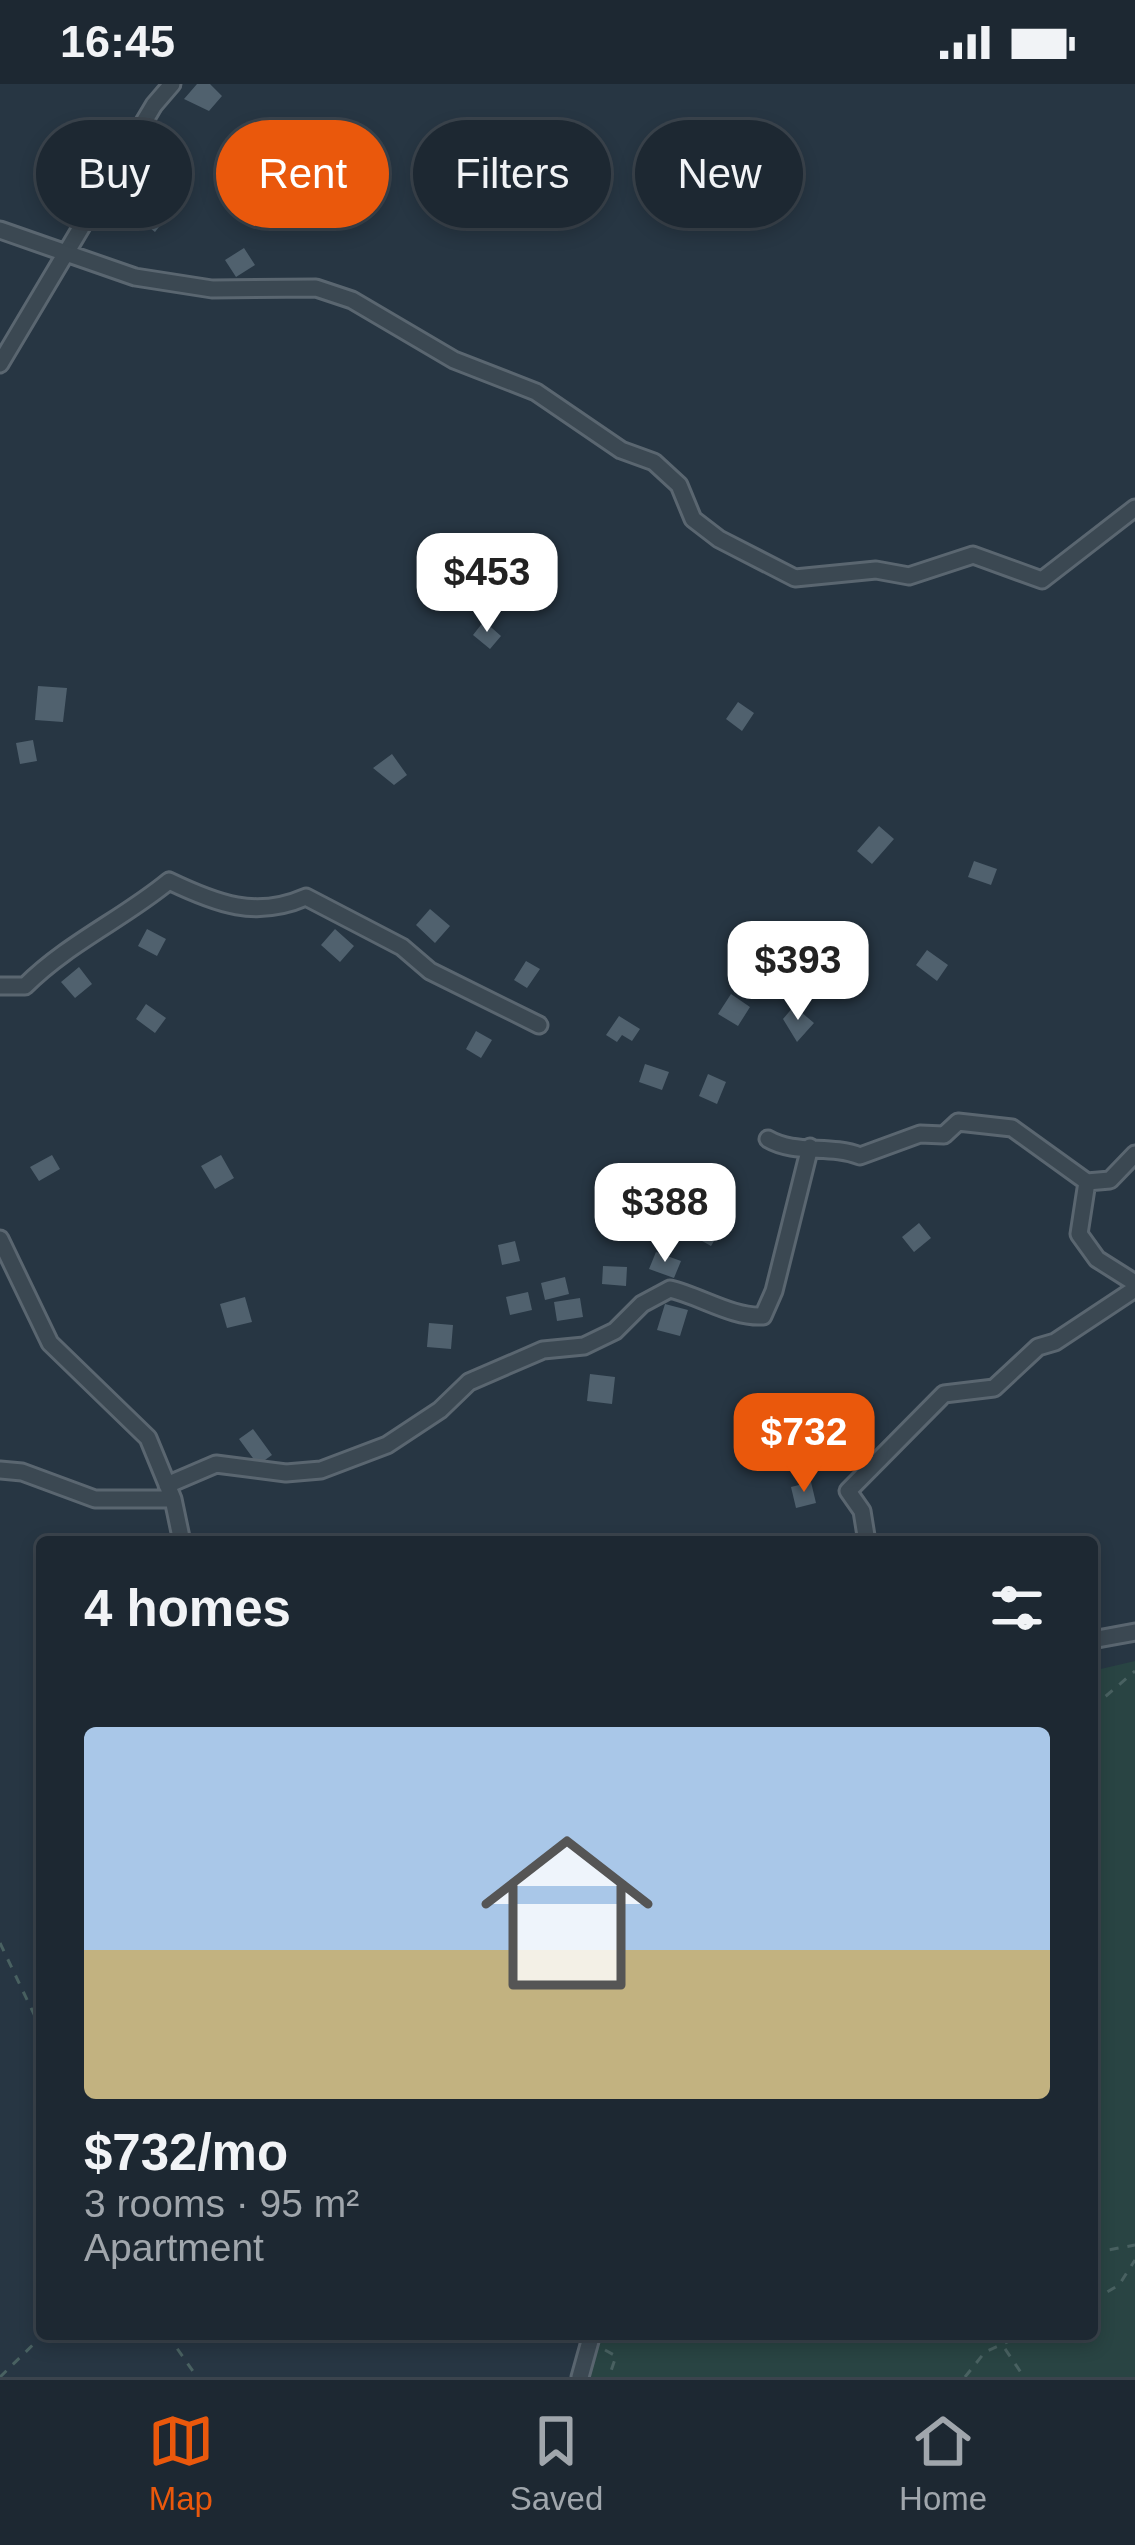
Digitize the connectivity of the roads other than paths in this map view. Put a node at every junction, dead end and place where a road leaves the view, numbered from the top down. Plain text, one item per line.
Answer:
1 (172, 84) edge
2 (0, 230) edge
3 (65, 255) junction
4 (0, 364) edge
5 (1135, 508) edge
6 (0, 986) edge
7 (538, 1025) dead end
8 (767, 1139) dead end
9 (810, 1148) junction
10 (1135, 1154) edge
11 (1087, 1182) junction
12 (0, 1239) edge
13 (1135, 1286) edge
14 (0, 1470) edge
15 (170, 1492) junction
16 (181, 1536) edge
17 (866, 1536) edge
18 (1135, 1632) edge
19 (1098, 1639) edge
20 (590, 2340) edge
21 (580, 2377) edge

1 - 3 street
2 - 3 street
3 - 4 street
3 - 5 street
6 - 7 street
8 - 9 street
9 - 11 street
9 - 15 street
10 - 11 street
11 - 13 street
12 - 15 street
13 - 17 street
14 - 15 street
15 - 16 street
18 - 19 street
20 - 21 street

